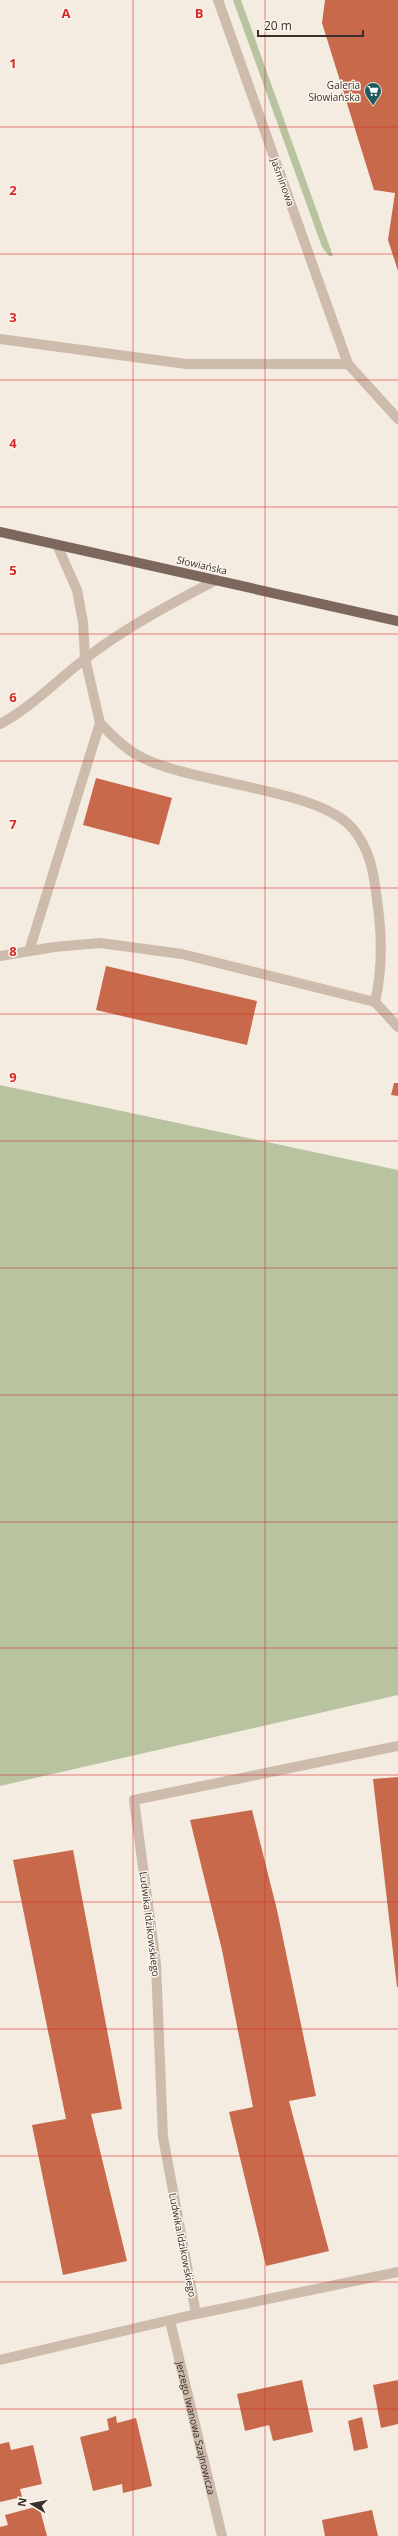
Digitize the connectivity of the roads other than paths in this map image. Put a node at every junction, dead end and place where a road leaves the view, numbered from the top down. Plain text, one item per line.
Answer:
1 (218, 0) edge
2 (0, 339) edge
3 (348, 364) junction
4 (398, 419) edge
5 (0, 532) edge
6 (57, 544) junction
7 (216, 580) junction
8 (398, 621) edge
9 (85, 658) junction
10 (100, 723) junction
11 (0, 724) edge
12 (29, 951) junction
13 (0, 956) edge
14 (375, 1002) junction
15 (398, 1026) edge
16 (398, 1746) edge
17 (398, 2272) edge
18 (196, 2314) junction
19 (170, 2321) junction
20 (0, 2360) edge
21 (222, 2536) edge

1 - 3 street, Jaśminowa
2 - 3 street
3 - 4 street
5 - 6 main road, Słowiańska
6 - 7 main road, Słowiańska
6 - 9 street
7 - 8 main road, Słowiańska
7 - 9 street
9 - 10 street
9 - 11 street
10 - 12 street
10 - 14 street
12 - 13 street
12 - 14 street
14 - 15 street
16 - 18 street, Ludwika Idzikowskiego
17 - 18 street
18 - 19 street
19 - 20 street
19 - 21 street, Jerzego Iwanowa Szajnowicza

